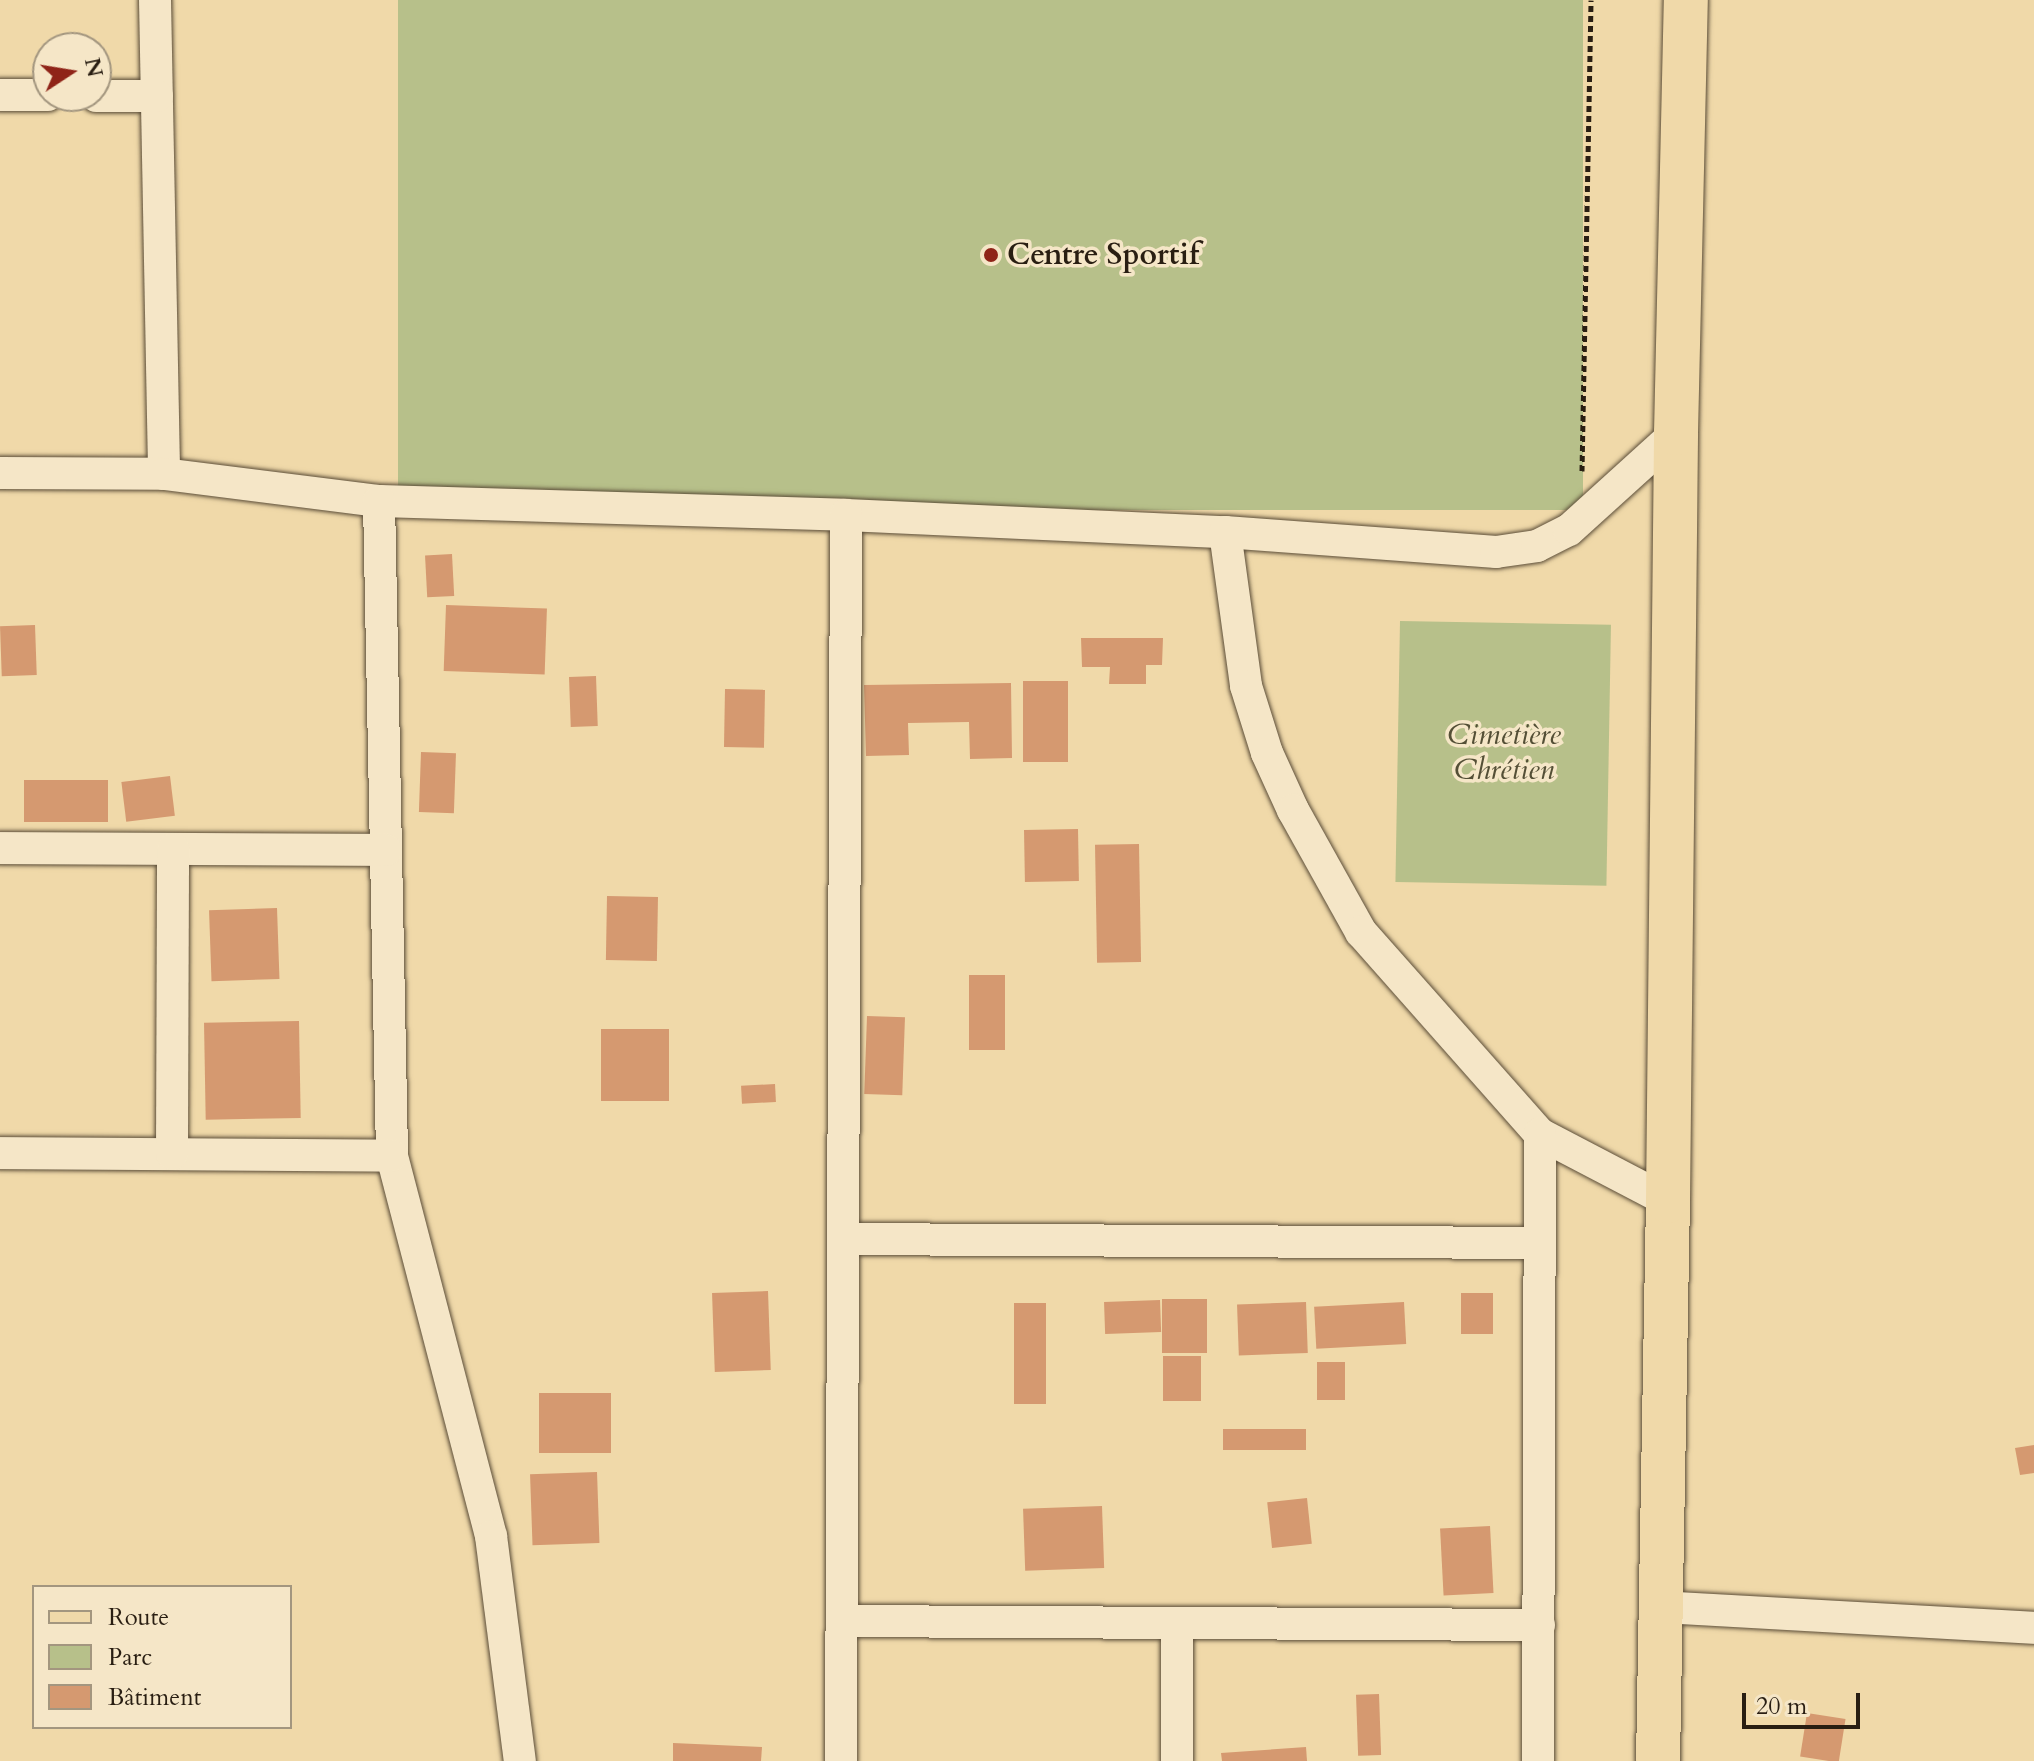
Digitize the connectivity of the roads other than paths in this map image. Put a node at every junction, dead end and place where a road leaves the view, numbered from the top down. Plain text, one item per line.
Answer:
1 (155, 0) edge
2 (1686, 0) edge
3 (0, 95) edge
4 (32, 95) edge
5 (112, 96) edge
6 (157, 96) junction
7 (1676, 433) junction
8 (0, 473) edge
9 (164, 474) junction
10 (379, 501) junction
11 (846, 515) junction
12 (1225, 532) junction
13 (0, 848) edge
14 (173, 849) junction
15 (386, 850) junction
16 (1540, 1134) junction
17 (0, 1153) edge
18 (172, 1154) junction
19 (392, 1156) junction
20 (1668, 1201) junction
21 (843, 1239) junction
22 (1540, 1243) junction
23 (1661, 1607) junction
24 (842, 1621) junction
25 (1177, 1623) junction
26 (1539, 1625) junction
27 (2034, 1628) edge
28 (520, 1761) edge
29 (841, 1761) edge
30 (1177, 1761) edge
31 (1538, 1761) edge
32 (1658, 1761) edge

1 - 6 street
2 - 7 main road
3 - 4 street
5 - 6 street
6 - 9 street
7 - 12 street
7 - 20 main road
8 - 9 street
9 - 10 street
10 - 11 street
10 - 15 street
11 - 12 street
11 - 21 street
12 - 16 street
13 - 14 street
14 - 15 street
14 - 18 street
15 - 19 street
16 - 20 street
16 - 22 street
17 - 18 street
18 - 19 street
19 - 28 street
20 - 23 main road
21 - 22 street
21 - 24 street
22 - 26 street
23 - 27 street
23 - 32 main road
24 - 25 street
24 - 29 street
25 - 26 street
25 - 30 street
26 - 31 street

